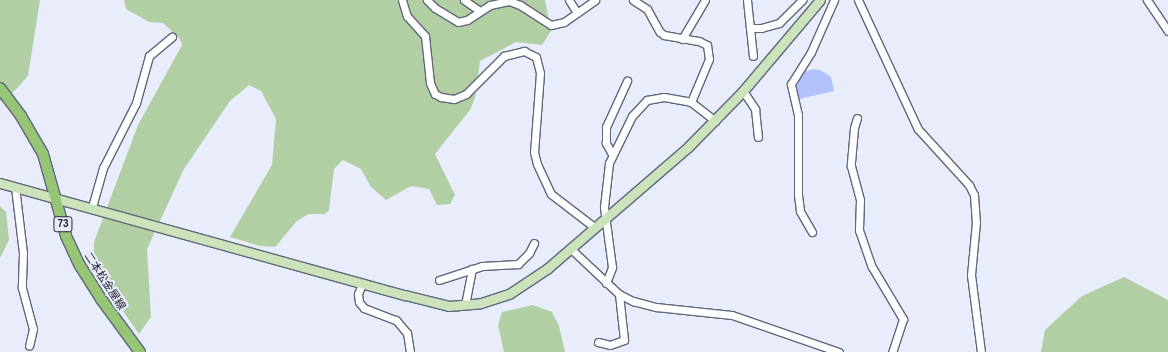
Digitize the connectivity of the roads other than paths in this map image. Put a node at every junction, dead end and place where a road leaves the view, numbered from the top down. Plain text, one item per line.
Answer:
1 (402, 0) edge
2 (427, 0) edge
3 (464, 0) edge
4 (478, 0) edge
5 (569, 0) edge
6 (633, 0) edge
7 (705, 0) edge
8 (747, 0) edge
9 (802, 0) edge
10 (834, 0) edge
11 (858, 0) edge
12 (1146, 0) edge
13 (591, 1) edge
14 (816, 1) edge
15 (473, 6) junction
16 (480, 11) junction
17 (577, 13) junction
18 (750, 28) junction
19 (1168, 31) edge
20 (172, 37) dead end
21 (682, 39) junction
22 (753, 56) dead end
23 (627, 82) dead end
24 (0, 88) edge
25 (743, 91) junction
26 (691, 102) junction
27 (857, 118) dead end
28 (715, 121) junction
29 (758, 136) dead end
30 (612, 154) junction
31 (0, 182) edge
32 (15, 187) junction
33 (55, 196) junction
34 (92, 207) junction
35 (604, 218) junction
36 (594, 227) junction
37 (812, 232) dead end
38 (534, 243) dead end
39 (571, 249) junction
40 (472, 269) junction
41 (439, 280) dead end
42 (606, 283) junction
43 (362, 284) junction
44 (619, 294) junction
45 (465, 305) junction
46 (598, 342) dead end
47 (29, 346) dead end
48 (140, 352) edge
49 (410, 352) edge
50 (838, 352) edge
51 (892, 352) edge
52 (981, 352) edge

1 - 36 street
2 - 16 street
3 - 15 street
4 - 15 street
5 - 17 street
6 - 21 street
7 - 21 street
8 - 18 street
9 - 18 street
10 - 37 street
11 - 52 street
12 - 19 street
13 - 17 street
14 - 25 street
15 - 16 street
16 - 17 street
18 - 22 street
20 - 34 street
21 - 26 street
23 - 30 street
24 - 33 main road, 二本松金屋線 / 73
25 - 28 street
25 - 29 street
26 - 28 street
26 - 30 street
27 - 51 street
28 - 35 street
30 - 35 street
31 - 32 street
32 - 33 street
32 - 47 street
33 - 34 street
33 - 48 main road, 二本松金屋線 / 73
34 - 43 street
35 - 36 street
35 - 42 street
36 - 39 street
38 - 40 street
39 - 42 street
39 - 45 street
40 - 41 street
40 - 45 street
42 - 44 street
43 - 45 street
43 - 49 street
44 - 46 street
44 - 50 street

